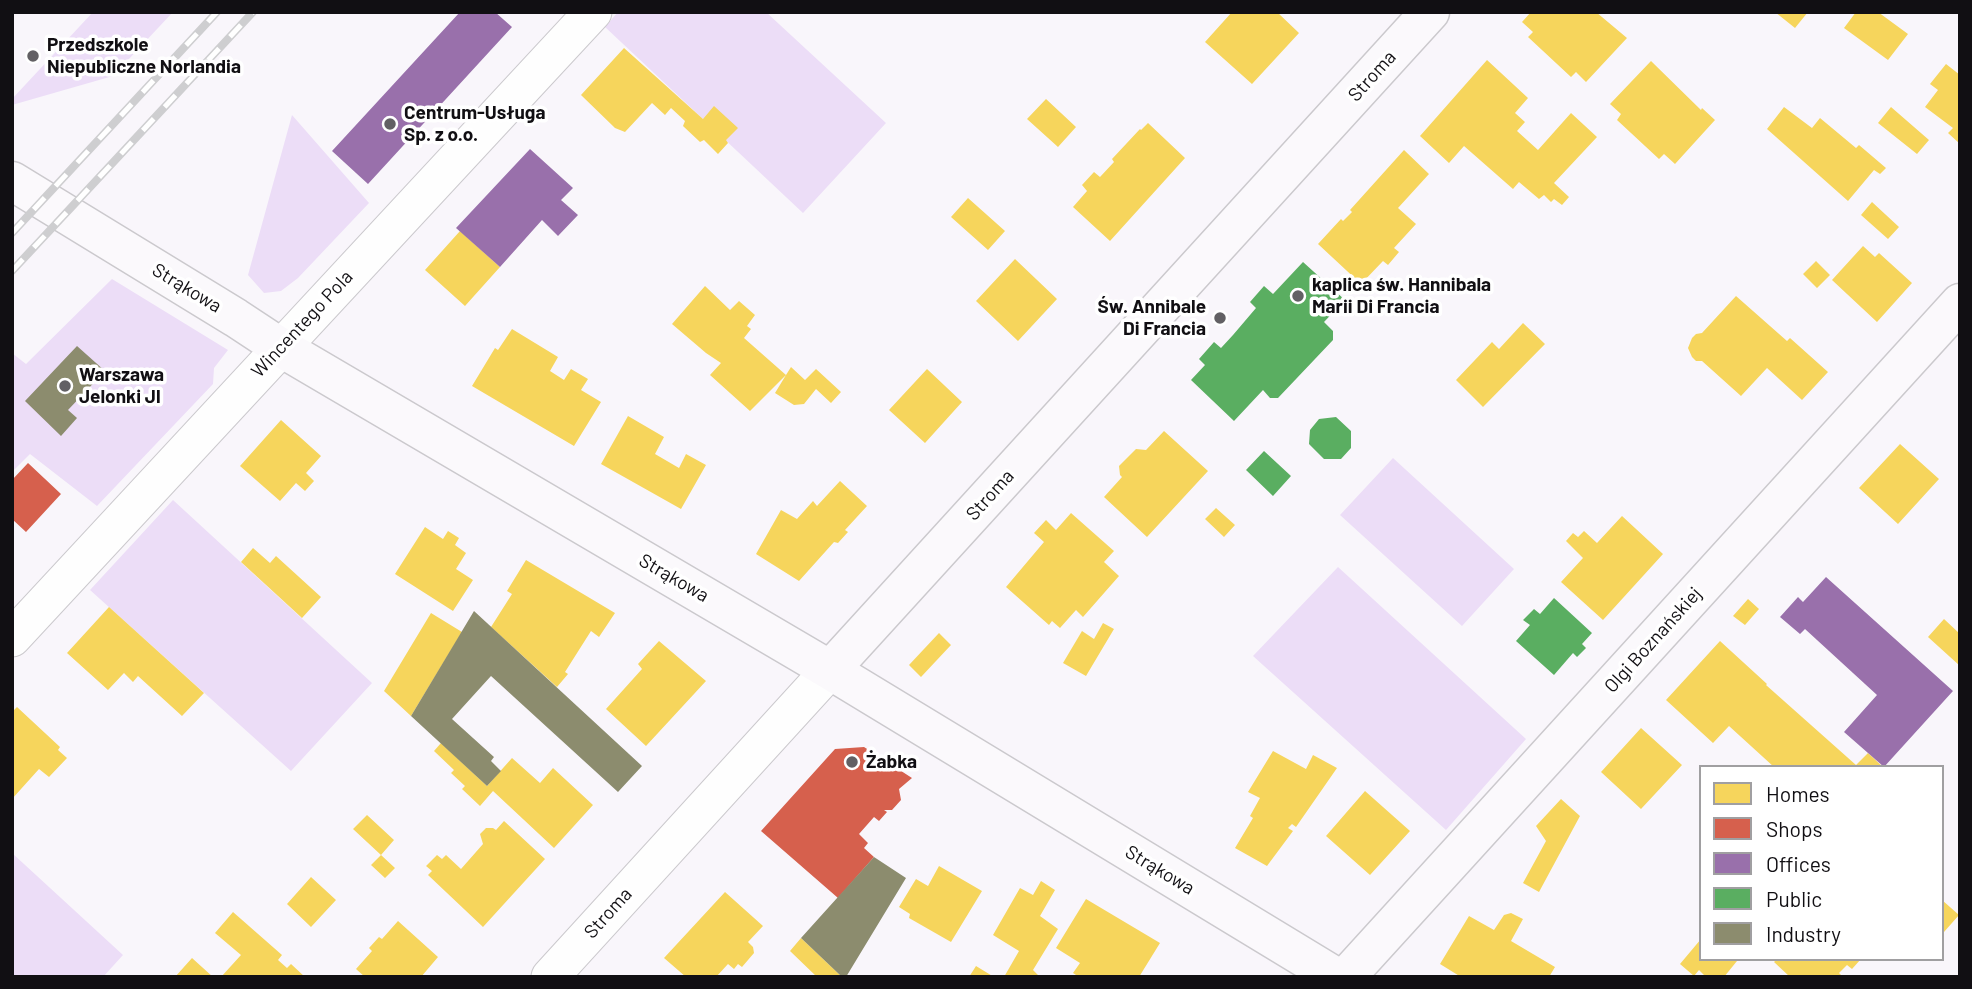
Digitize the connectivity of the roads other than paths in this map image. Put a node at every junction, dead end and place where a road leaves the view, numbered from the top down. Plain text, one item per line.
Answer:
1 (593, 12) edge
2 (1430, 12) edge
3 (12, 181) edge
4 (1960, 303) edge
5 (280, 347) junction
6 (12, 638) edge
7 (830, 670) junction
8 (550, 977) edge
9 (1336, 977) edge
10 (1346, 977) edge

1 - 5 street, Wincentego Pola
2 - 7 street, Stroma
3 - 5 street, Strąkowa
4 - 10 street, Olgi Boznańskiej
5 - 6 street, Wincentego Pola
5 - 7 street, Strąkowa
7 - 8 street, Stroma
7 - 9 street, Strąkowa

